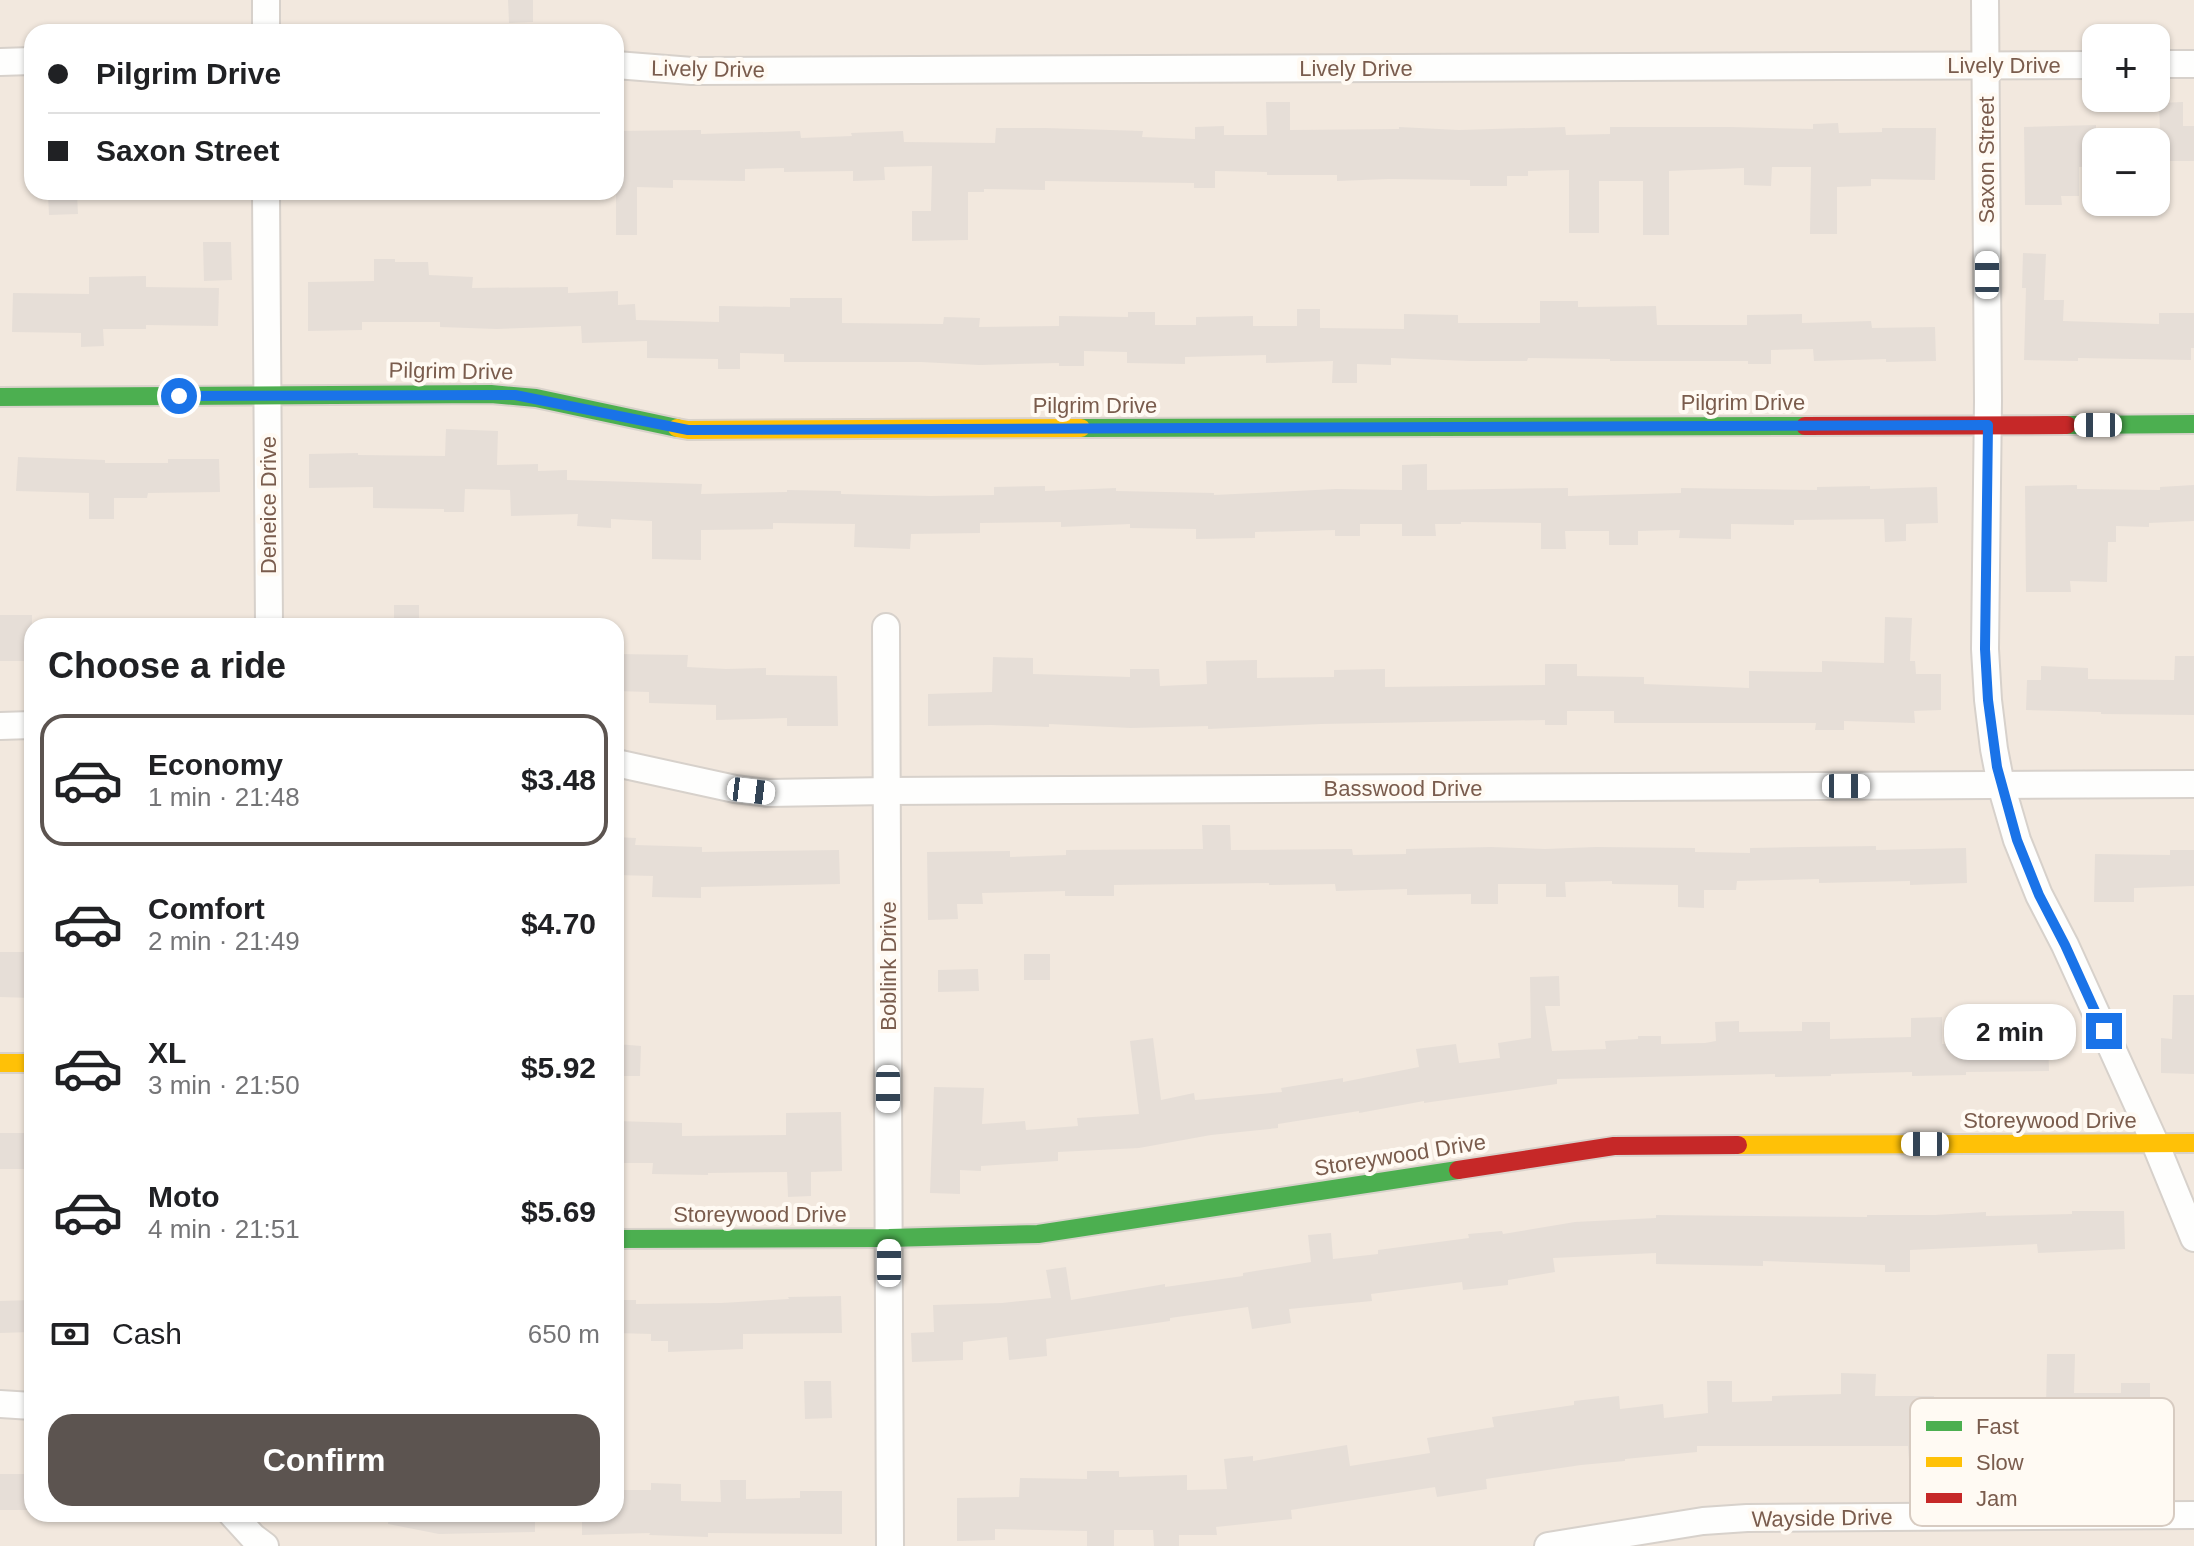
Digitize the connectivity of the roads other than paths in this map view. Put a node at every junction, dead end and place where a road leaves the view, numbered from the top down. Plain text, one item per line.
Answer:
1 (266, 0) edge
2 (1985, 0) edge
3 (266, 24) edge
4 (24, 61) edge
5 (0, 62) edge
6 (2170, 64) edge
7 (2194, 64) edge
8 (1986, 65) junction
9 (2082, 65) edge
10 (624, 66) edge
11 (266, 200) edge
12 (268, 395) junction
13 (0, 397) edge
14 (2194, 424) edge
15 (1988, 425) junction
16 (269, 618) edge
17 (886, 627) dead end
18 (24, 725) edge
19 (0, 726) edge
20 (624, 765) edge
21 (2194, 784) edge
22 (2001, 785) junction
23 (887, 791) junction
24 (0, 1063) edge
25 (24, 1063) edge
26 (2155, 1143) junction
27 (2194, 1143) edge
28 (889, 1238) junction
29 (2194, 1238) edge
30 (624, 1239) edge
31 (0, 1404) edge
32 (24, 1406) edge
33 (2174, 1515) edge
34 (2194, 1515) edge
35 (1910, 1517) edge
36 (239, 1522) edge
37 (265, 1546) edge
38 (890, 1546) edge
39 (1548, 1546) edge

1 - 3 street
2 - 8 street, Saxon Street
4 - 5 street
6 - 7 street
8 - 9 street, Lively Drive
8 - 10 street, Lively Drive
8 - 15 street, Saxon Street
11 - 12 street, Deneice Drive
12 - 13 street, Pilgrim Drive
12 - 15 street, Pilgrim Drive
12 - 16 street, Deneice Drive
14 - 15 street, Pilgrim Drive
15 - 22 street, Saxon Street
17 - 23 street, Boblink Drive
18 - 19 street
20 - 23 street, Basswood Drive
21 - 22 street, Basswood Drive
22 - 23 street, Basswood Drive
22 - 26 street, Saxon Street
23 - 28 street, Boblink Drive
24 - 25 street
26 - 27 street, Storeywood Drive
26 - 28 street, Storeywood Drive
26 - 29 street, Saxon Street
28 - 30 street, Storeywood Drive
28 - 38 street, Boblink Drive
31 - 32 street
33 - 34 street, Wayside Drive
35 - 39 street, Wayside Drive
36 - 37 street

